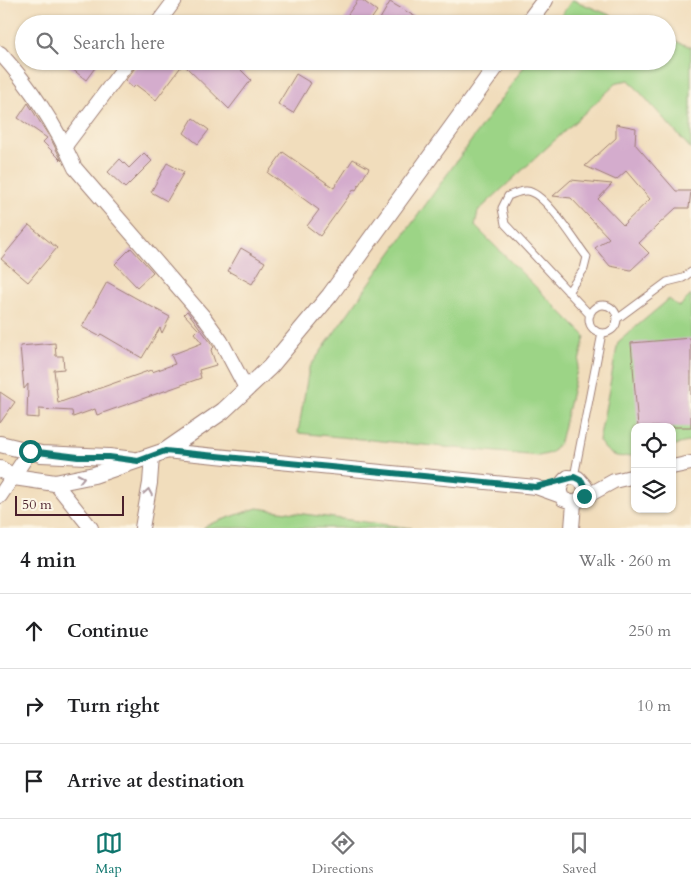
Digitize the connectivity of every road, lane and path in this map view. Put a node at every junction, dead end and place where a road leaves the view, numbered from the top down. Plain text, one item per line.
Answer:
1 (176, 0) edge
2 (545, 0) edge
3 (164, 15) edge
4 (534, 15) edge
5 (0, 53) edge
6 (15, 69) edge
7 (16, 70) edge
8 (122, 70) edge
9 (493, 70) edge
10 (65, 146) junction
11 (691, 272) edge
12 (568, 292) junction
13 (590, 315) junction
14 (617, 319) junction
15 (602, 333) junction
16 (247, 390) junction
17 (0, 444) edge
18 (30, 451) junction
19 (152, 456) junction
20 (691, 463) edge
21 (676, 466) edge
22 (7, 473) edge
23 (631, 477) edge
24 (572, 478) junction
25 (614, 480) junction
26 (55, 484) junction
27 (536, 487) junction
28 (0, 496) edge
29 (561, 496) junction
30 (579, 499) junction
31 (91, 528) edge
32 (142, 528) edge
33 (572, 528) edge

1 - 3 street
2 - 4 street
5 - 6 street
7 - 10 street
8 - 10 street
9 - 16 street
10 - 16 street
11 - 14 lane
12 - 12 lane
12 - 13 lane
13 - 14 lane
13 - 15 lane
14 - 15 lane
15 - 24 lane
16 - 19 street
17 - 18 street
18 - 19 street
18 - 22 street
26 -> 19 street
19 - 27 street
32 -> 19 street
20 - 21 street
22 - 26 street
22 - 28 street
23 - 25 street
24 - 25 street
24 - 27 street
24 - 29 street
24 - 30 street
25 - 30 street
26 - 31 street
27 - 29 street
29 - 30 street
30 - 33 street

